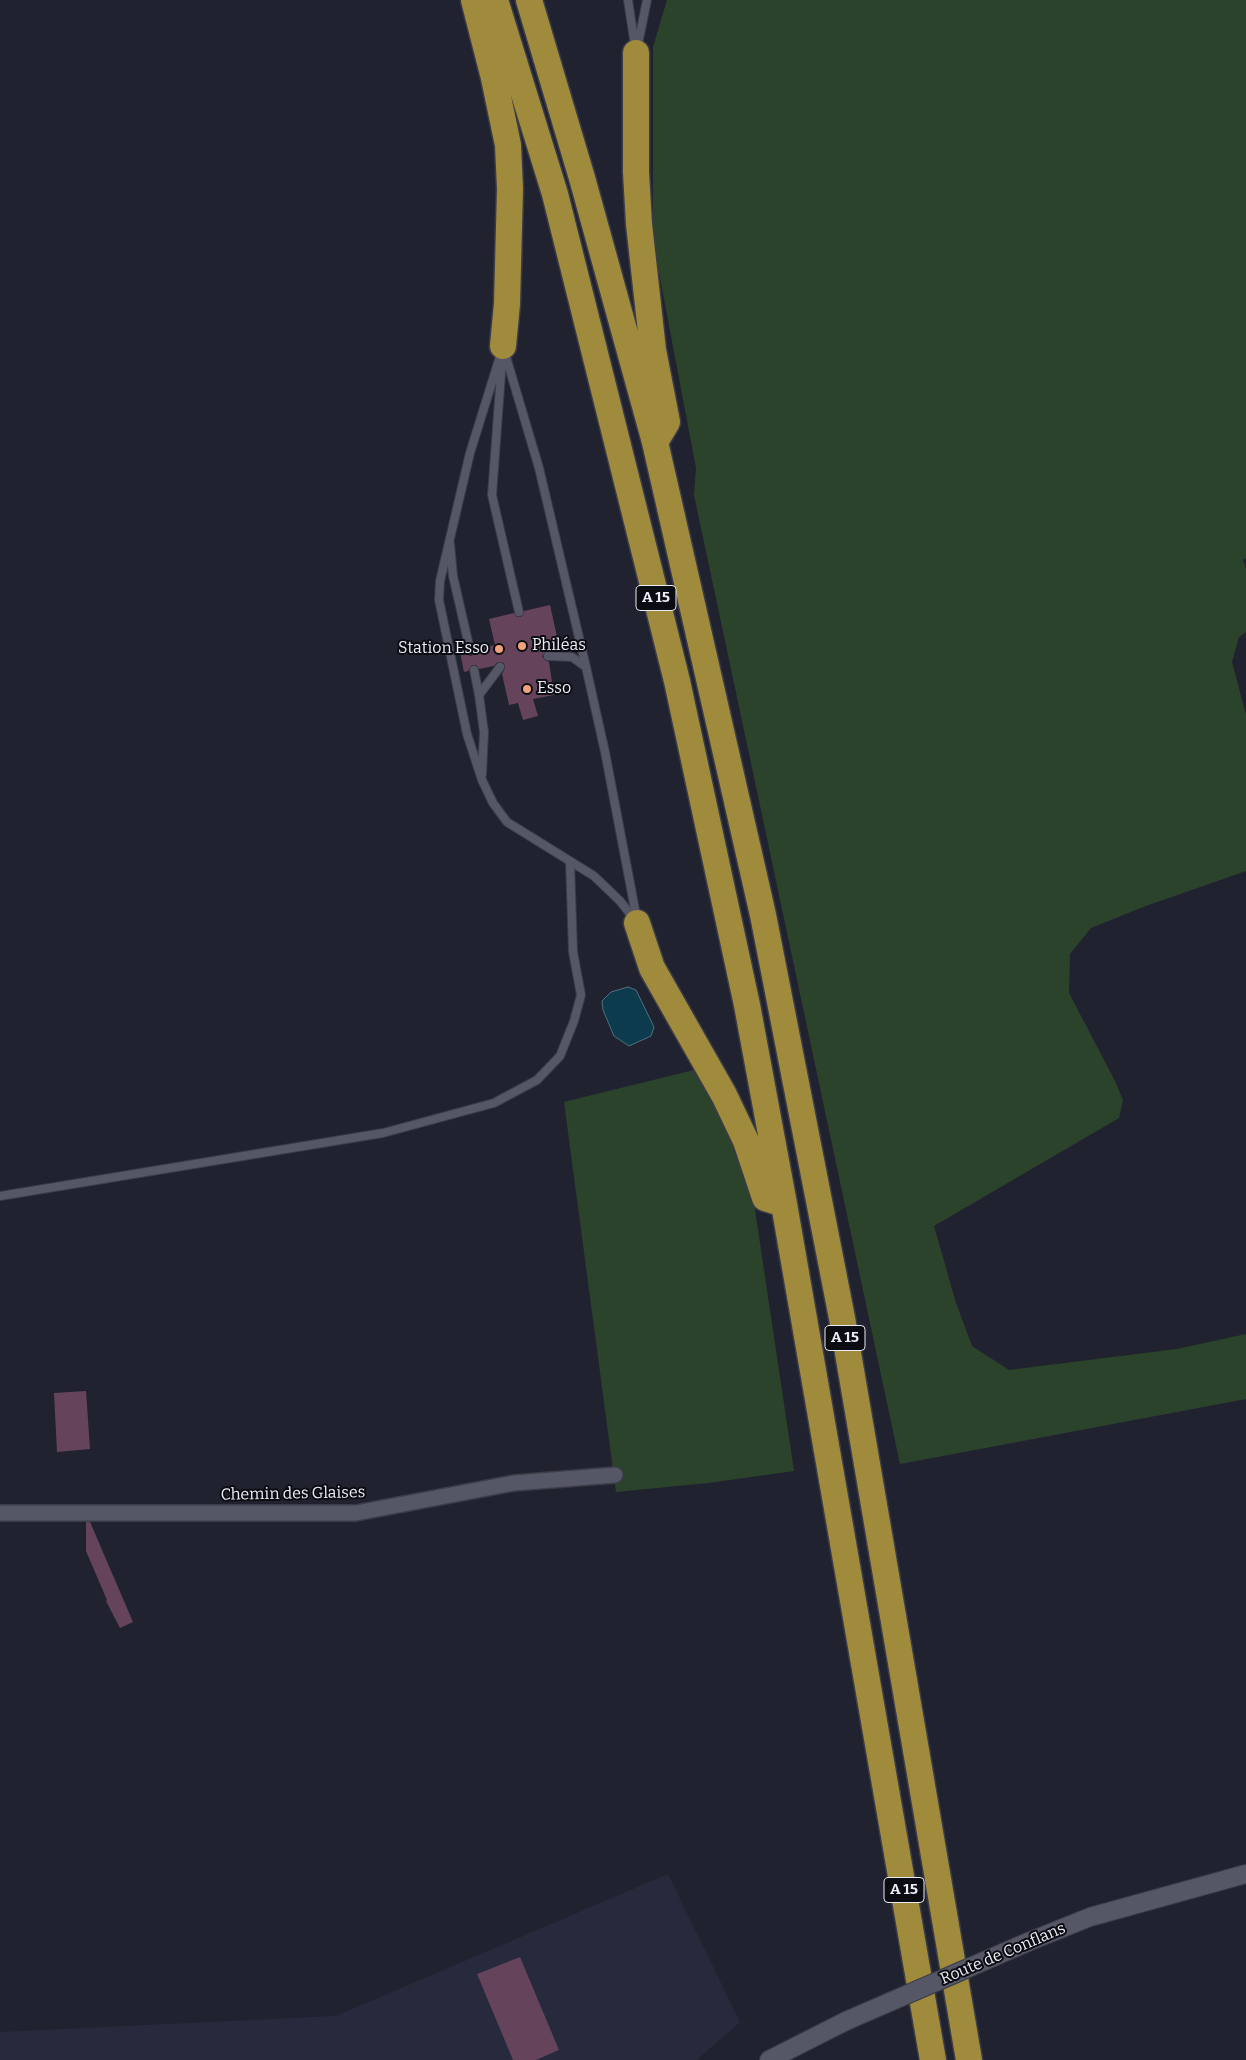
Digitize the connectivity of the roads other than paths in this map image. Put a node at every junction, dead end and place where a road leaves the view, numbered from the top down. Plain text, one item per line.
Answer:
1 (474, 0) edge
2 (494, 0) edge
3 (529, 0) edge
4 (647, 0) edge
5 (629, 2) edge
6 (636, 53) junction
7 (503, 346) junction
8 (655, 442) junction
9 (450, 537) junction
10 (519, 612) dead end
11 (470, 650) dead end
12 (548, 656) dead end
13 (500, 667) dead end
14 (586, 667) junction
15 (474, 670) dead end
16 (479, 695) junction
17 (482, 780) junction
18 (570, 862) junction
19 (637, 923) junction
20 (0, 1196) edge
21 (784, 1204) junction
22 (615, 1475) dead end
23 (0, 1513) edge
24 (1246, 1874) edge
25 (769, 2060) edge
26 (933, 2060) edge
27 (969, 2060) edge

1 - 7 highway
2 - 21 highway, A 15
3 - 8 highway, A 15
4 - 6 lane
5 - 6 lane
6 - 8 highway
7 - 9 lane
7 - 10 lane
7 - 14 lane
8 - 27 highway, A 15
9 - 11 lane
9 - 17 lane
12 - 14 lane
13 - 16 lane
14 - 19 lane
15 - 16 lane
16 - 17 lane
17 - 18 lane
18 - 19 lane
18 - 20 lane
19 - 21 highway
21 - 26 highway, A 15
22 - 23 street, Chemin des Glaises
24 - 25 street, Route de Conflans, bridge

